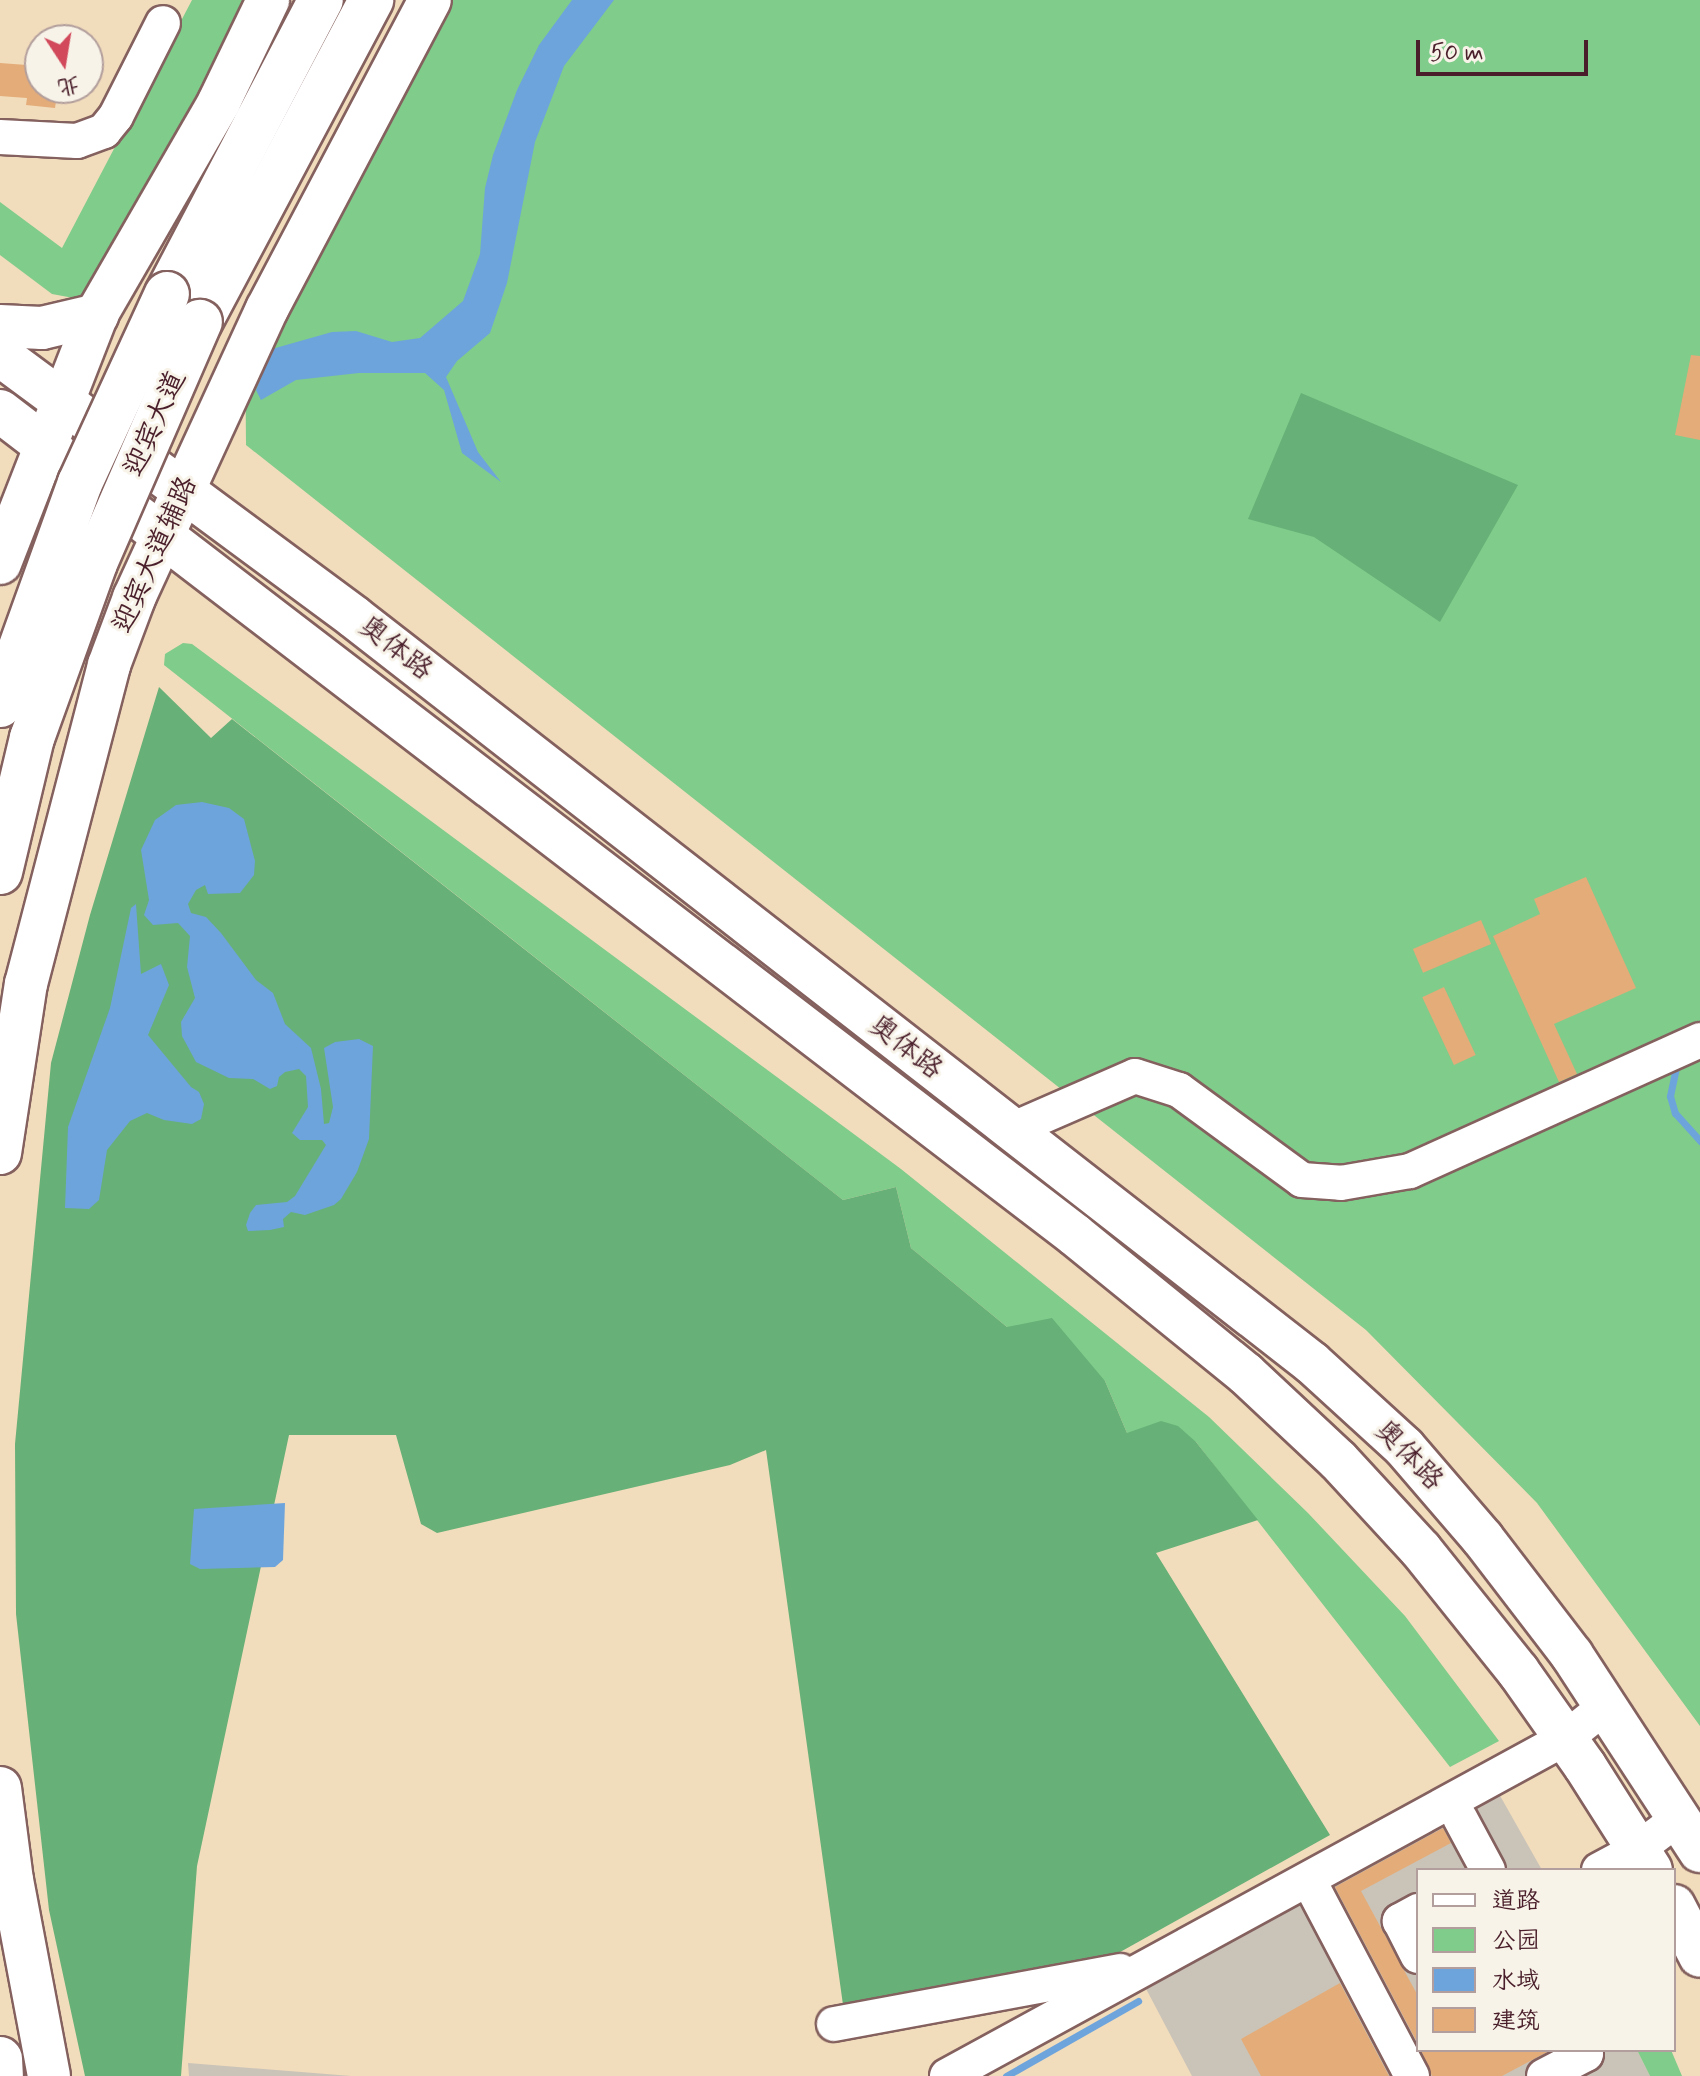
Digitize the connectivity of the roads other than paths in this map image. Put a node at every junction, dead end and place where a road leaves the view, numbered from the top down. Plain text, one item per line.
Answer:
1 (268, 0) edge
2 (321, 0) edge
3 (371, 0) edge
4 (430, 0) edge
5 (163, 23) dead end
6 (0, 137) edge
7 (97, 315) junction
8 (0, 326) edge
9 (0, 355) edge
10 (62, 402) junction
11 (0, 411) edge
12 (45, 445) junction
13 (183, 493) junction
14 (0, 500) edge
15 (163, 535) junction
16 (2, 557) edge
17 (0, 705) edge
18 (0, 872) edge
19 (1700, 1040) edge
20 (1011, 1130) junction
21 (0, 1153) edge
22 (1606, 1706) junction
23 (1566, 1738) junction
24 (0, 1788) edge
25 (1460, 1818) dead end
26 (1689, 1834) edge
27 (1644, 1859) edge
28 (1487, 1868) edge
29 (1607, 1868) edge
30 (1315, 1892) dead end
31 (1676, 1910) edge
32 (1416, 1912) edge
33 (1416, 1952) edge
34 (1700, 1956) edge
35 (1148, 1966) junction
36 (834, 2024) dead end
37 (1584, 2052) edge
38 (0, 2059) edge
39 (1, 2076) edge
40 (49, 2076) edge
41 (947, 2076) edge
42 (1412, 2076) edge
43 (1544, 2076) edge

1 - 7 main road
2 - 17 highway, 迎宾大道, bridge
3 - 18 highway, 迎宾大道, bridge
4 - 13 main road, 迎宾大道辅路
5 - 6 lane
7 - 8 main road
7 - 10 main road
9 - 10 main road, 奥体路
10 - 12 main road
10 - 13 main road, 奥体路
11 - 12 main road, 奥体路
12 - 15 main road, 奥体路
12 - 16 main road
13 - 15 main road, 迎宾大道辅路
13 - 20 main road, 奥体路
14 - 16 main road
15 - 21 main road, 迎宾大道辅路
15 - 23 main road, 奥体路
19 - 20 lane
20 - 22 main road, 奥体路
22 - 23 lane
22 - 26 main road, 奥体路
23 - 27 main road, 奥体路
23 - 35 lane
24 - 40 main road
25 - 28 lane
26 - 27 lane
27 - 29 lane
30 - 42 lane
31 - 34 main road
32 - 33 lane
35 - 36 lane
35 - 41 lane
37 - 43 lane
38 - 39 highway

